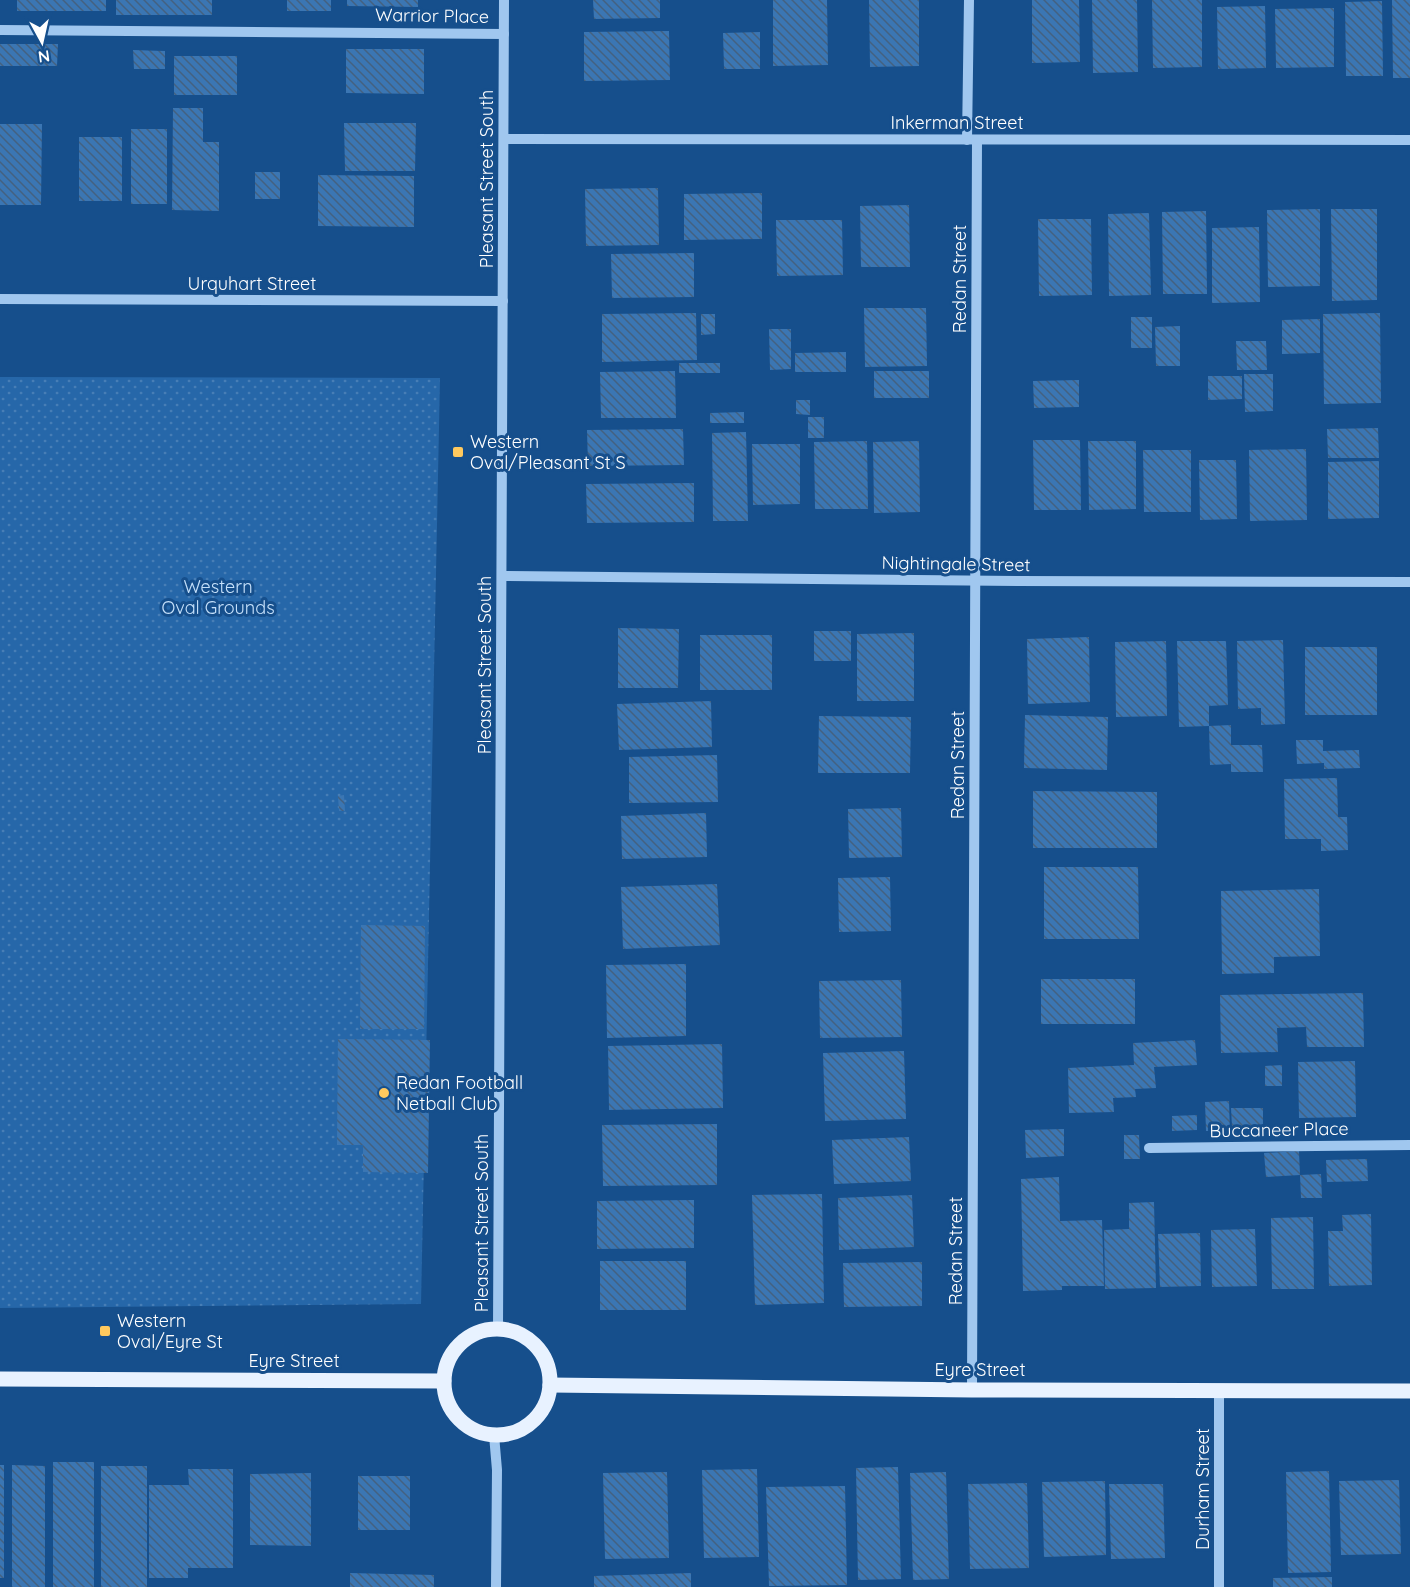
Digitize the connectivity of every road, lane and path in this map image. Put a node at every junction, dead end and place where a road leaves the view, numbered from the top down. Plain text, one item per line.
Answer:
1 (504, 0) edge
2 (969, 0) edge
3 (0, 30) edge
4 (504, 34) junction
5 (504, 139) junction
6 (972, 140) junction
7 (1410, 140) edge
8 (0, 299) edge
9 (503, 301) junction
10 (502, 576) junction
11 (975, 581) junction
12 (1410, 582) edge
13 (1410, 1145) edge
14 (1149, 1148) dead end
15 (498, 1329) junction
16 (0, 1379) edge
17 (444, 1381) junction
18 (550, 1385) junction
19 (972, 1390) junction
20 (1219, 1391) junction
21 (1410, 1391) edge
22 (494, 1435) junction
23 (496, 1587) edge
24 (1219, 1587) edge

1 - 4 street, Pleasant Street South
2 - 6 street, Redan Street
3 - 4 street, Warrior Place
4 - 5 street, Pleasant Street South
5 - 6 street, Inkerman Street
5 - 9 street, Pleasant Street South
6 - 7 street, Inkerman Street
6 - 11 street, Redan Street
8 - 9 street, Urquhart Street
9 - 10 street, Pleasant Street South
10 - 11 street, Nightingale Street
10 - 15 street, Pleasant Street South
11 - 12 street, Nightingale Street
11 - 19 street, Redan Street
13 - 14 street, Buccaneer Place
15 - 17 main road
15 - 18 main road
16 - 17 main road, Eyre Street
17 - 22 main road
18 - 19 main road, Eyre Street
18 - 22 main road
19 - 20 main road, Eyre Street
20 - 21 main road, Eyre Street
20 - 24 street, Durham Street
22 - 23 street

